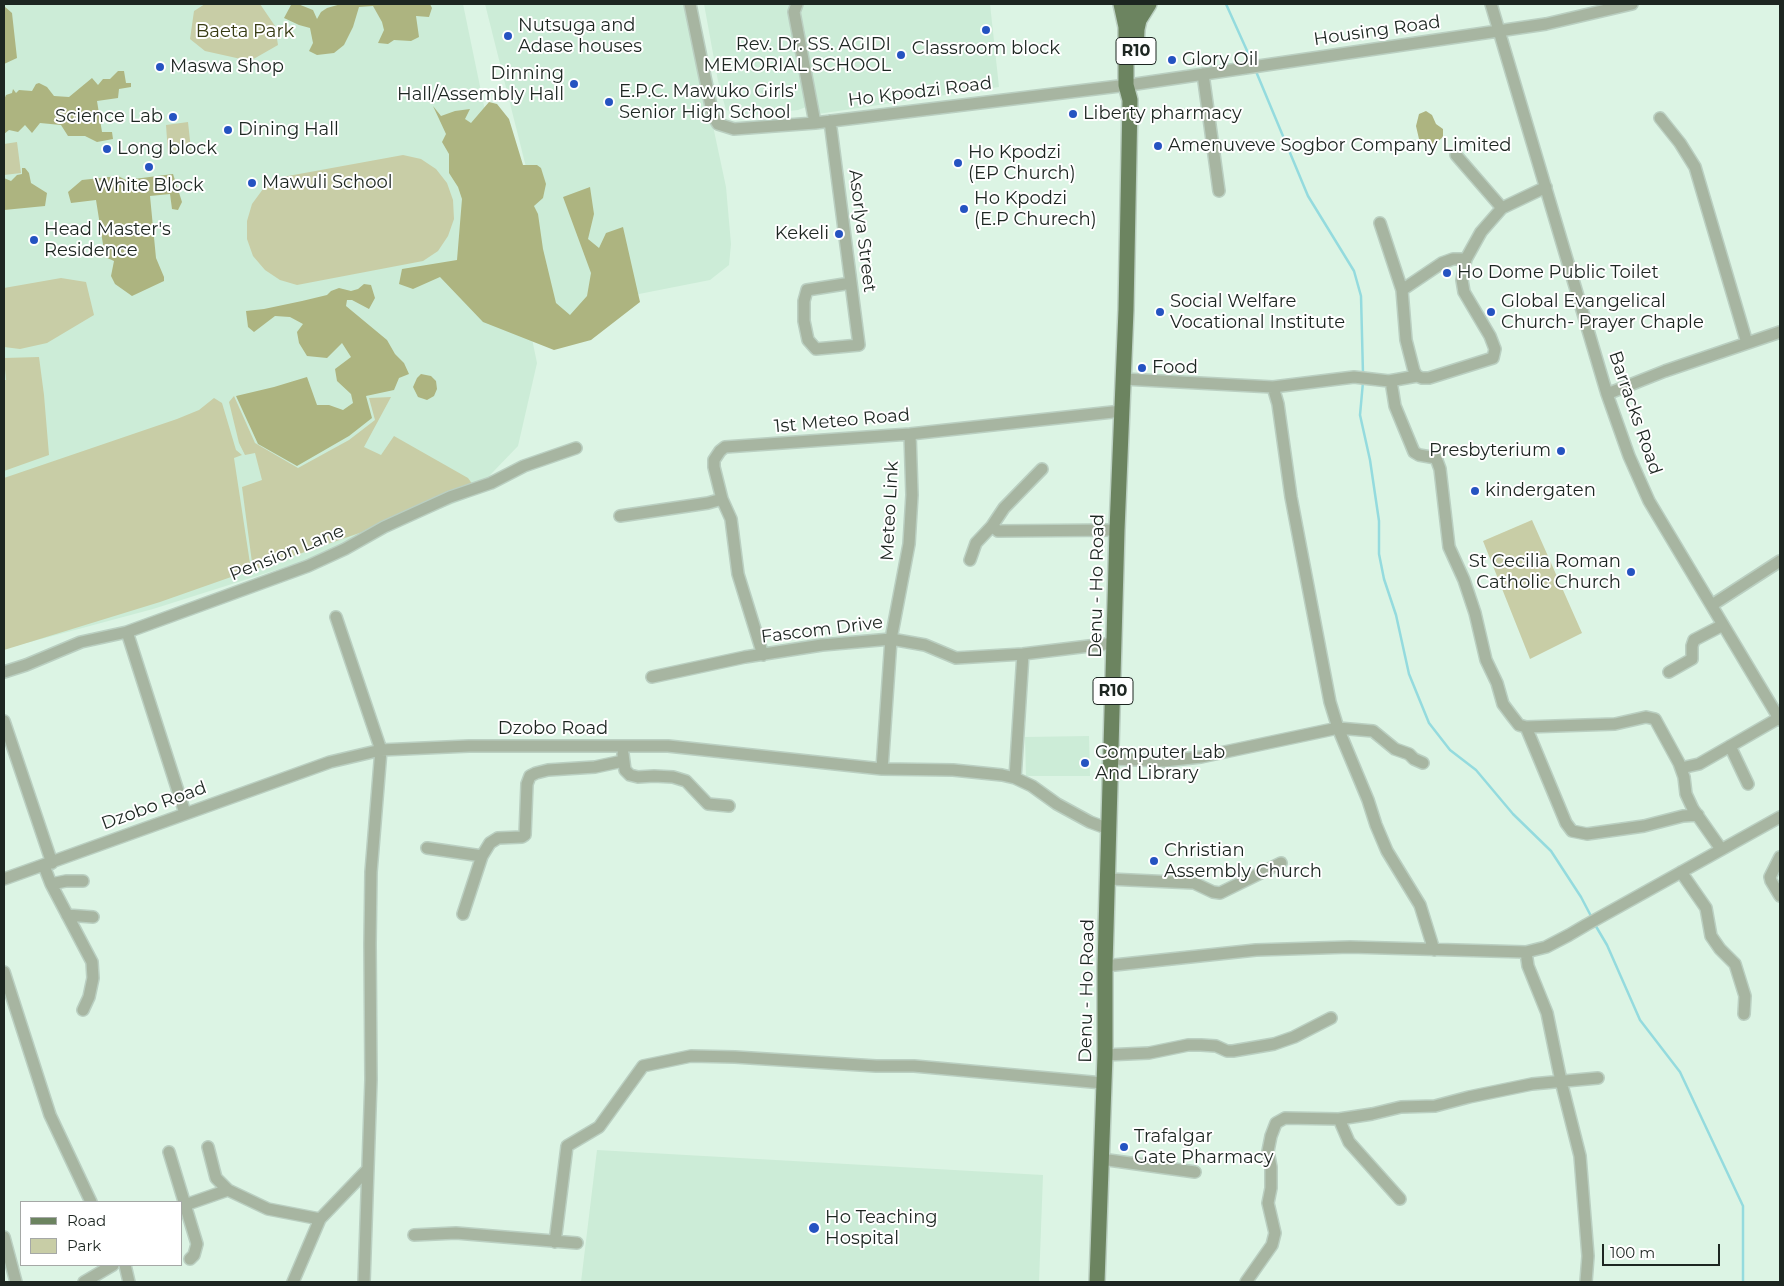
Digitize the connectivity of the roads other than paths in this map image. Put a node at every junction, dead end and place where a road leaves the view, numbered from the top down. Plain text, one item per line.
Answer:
1 (690, 4) edge
2 (797, 4) edge
3 (1121, 4) edge
4 (1491, 4) edge
5 (1632, 4) edge
6 (1144, 5) edge
7 (1618, 5) edge
8 (1126, 27) junction
9 (1500, 30) junction
10 (1203, 74) junction
11 (1131, 85) junction
12 (1660, 118) dead end
13 (830, 121) junction
14 (815, 123) junction
15 (1456, 154) dead end
16 (1546, 187) junction
17 (1219, 191) dead end
18 (1502, 208) junction
19 (1380, 223) dead end
20 (1466, 260) junction
21 (851, 283) junction
22 (1402, 290) junction
23 (1780, 332) edge
24 (1747, 344) junction
25 (1419, 377) junction
26 (1124, 378) junction
27 (1391, 381) junction
28 (1273, 387) junction
29 (1607, 394) junction
30 (1122, 411) junction
31 (910, 434) junction
32 (576, 448) dead end
33 (1042, 469) dead end
34 (722, 499) junction
35 (620, 516) dead end
36 (992, 526) junction
37 (1117, 530) junction
38 (970, 560) dead end
39 (1780, 561) edge
40 (1712, 605) junction
41 (336, 617) dead end
42 (1724, 625) junction
43 (127, 632) junction
44 (891, 639) junction
45 (1114, 644) junction
46 (1023, 654) junction
47 (763, 655) junction
48 (4, 672) edge
49 (1669, 672) dead end
50 (652, 677) dead end
51 (1780, 719) edge
52 (4, 721) edge
53 (1526, 727) junction
54 (1338, 728) junction
55 (1730, 746) junction
56 (624, 747) junction
57 (381, 750) junction
58 (1112, 759) junction
59 (623, 761) junction
60 (1423, 763) dead end
61 (1681, 768) junction
62 (882, 769) junction
63 (1016, 778) junction
64 (1748, 784) dead end
65 (729, 806) dead end
66 (185, 813) junction
67 (1698, 815) junction
68 (1780, 817) edge
69 (1109, 828) junction
70 (428, 848) dead end
71 (1721, 848) junction
72 (482, 856) junction
73 (1780, 857) edge
74 (48, 864) junction
75 (1281, 864) dead end
76 (1681, 872) junction
77 (4, 879) edge
78 (1108, 879) junction
79 (82, 881) dead end
80 (50, 884) junction
81 (1780, 896) edge
82 (463, 914) dead end
83 (67, 915) junction
84 (93, 917) dead end
85 (1434, 950) junction
86 (1526, 952) junction
87 (1105, 966) junction
88 (4, 972) edge
89 (83, 1010) dead end
90 (1744, 1014) dead end
91 (1331, 1018) dead end
92 (1104, 1055) junction
93 (1598, 1078) dead end
94 (1560, 1080) junction
95 (1103, 1083) junction
96 (1339, 1119) junction
97 (208, 1147) dead end
98 (170, 1152) dead end
99 (1101, 1159) junction
100 (368, 1169) junction
101 (1195, 1172) dead end
102 (228, 1190) junction
103 (1400, 1199) dead end
104 (91, 1201) edge
105 (185, 1205) junction
106 (320, 1219) junction
107 (414, 1235) dead end
108 (4, 1237) edge
109 (555, 1242) junction
110 (577, 1243) dead end
111 (190, 1258) dead end
112 (110, 1266) edge
113 (124, 1266) edge
114 (16, 1282) edge
115 (84, 1282) edge
116 (129, 1282) edge
117 (293, 1282) edge
118 (364, 1282) edge
119 (1097, 1282) edge
120 (1246, 1282) edge
121 (1586, 1282) edge

1 - 14 street, Ho Kpodzi Road
2 - 14 street
3 - 8 main road
4 - 9 street, Barracks Road
5 - 7 street, Housing Road
6 - 8 main road, Denu - Ho Road / R10
6 - 11 main road, Denu - Ho Road / R10
7 - 9 street, Housing Road
8 - 11 main road, Denu - Ho Road / R10
9 - 10 street, Housing Road
9 - 16 street, Barracks Road
10 - 11 street, Housing Road
10 - 17 street
11 - 13 street, Ho Kpodzi Road
11 - 26 main road, Denu - Ho Road / R10
12 - 24 street
13 - 14 street, Ho Kpodzi Road
13 - 21 street, Asorlya Street
15 - 18 street
16 - 18 street
16 - 29 street, Barracks Road
18 - 20 street
19 - 22 street
20 - 22 street
20 - 25 street
21 - 21 street, Asorlya Street
22 - 25 street
23 - 24 street
24 - 29 street
25 - 27 street
26 - 28 street
26 - 30 main road, Denu - Ho Road / R10
27 - 28 street
27 - 53 street
28 - 54 street
29 - 40 street, Barracks Road
30 - 31 street, 1st Meteo Road
30 - 37 main road, Denu - Ho Road / R10
31 - 34 street, 1st Meteo Road
31 - 44 street, Meteo Link
32 - 43 street, Pension Lane
33 - 36 street
34 - 35 street
34 - 47 street
36 - 37 street
36 - 38 street
37 - 45 main road, Denu - Ho Road / R10
39 - 40 street
40 - 42 street, Barracks Road
41 - 57 street
42 - 49 street
42 - 51 street, Barracks Road
43 - 48 street, Pension Lane
43 - 66 street
44 - 46 street, Fascom Drive
44 - 47 street, Fascom Drive
44 - 62 street, Meteo Link
45 - 46 street, Fascom Drive
45 - 58 main road, Denu - Ho Road / R10
46 - 63 street
47 - 50 street, Fascom Drive
51 - 55 street
52 - 74 street
53 - 61 street
53 - 67 street
54 - 58 street
54 - 60 street
54 - 85 street
55 - 61 street
55 - 64 street
56 - 57 street, Dzobo Road
56 - 59 street
56 - 62 street, Dzobo Road
57 - 66 street, Dzobo Road
57 - 100 street
58 - 69 main road, Denu - Ho Road / R10
59 - 65 street
59 - 72 street
61 - 67 street
62 - 63 street, Dzobo Road
63 - 69 street, Dzobo Road
66 - 74 street, Dzobo Road
67 - 71 street
68 - 71 street
69 - 78 main road, Denu - Ho Road / R10
70 - 72 street
71 - 76 street
72 - 82 street
73 - 81 street
74 - 77 street, Dzobo Road
74 - 80 street
75 - 78 street
76 - 86 street
76 - 90 street
78 - 87 main road, Denu - Ho Road / R10
79 - 80 street
80 - 83 street
83 - 84 street
83 - 89 street
85 - 86 street
85 - 87 street
86 - 94 street
87 - 92 main road, Denu - Ho Road / R10
88 - 104 street
91 - 92 street
92 - 95 main road, Denu - Ho Road / R10
93 - 94 street
94 - 96 street
94 - 121 street
95 - 99 main road, Denu - Ho Road / R10
95 - 109 street
96 - 103 street
96 - 120 street
97 - 102 street
98 - 105 street
99 - 101 street
99 - 119 main road, Denu - Ho Road / R10
100 - 106 street
100 - 118 street
102 - 105 street
102 - 106 street
105 - 111 street
106 - 117 street
107 - 109 street
108 - 114 street
109 - 110 street
112 - 115 street
113 - 116 street

